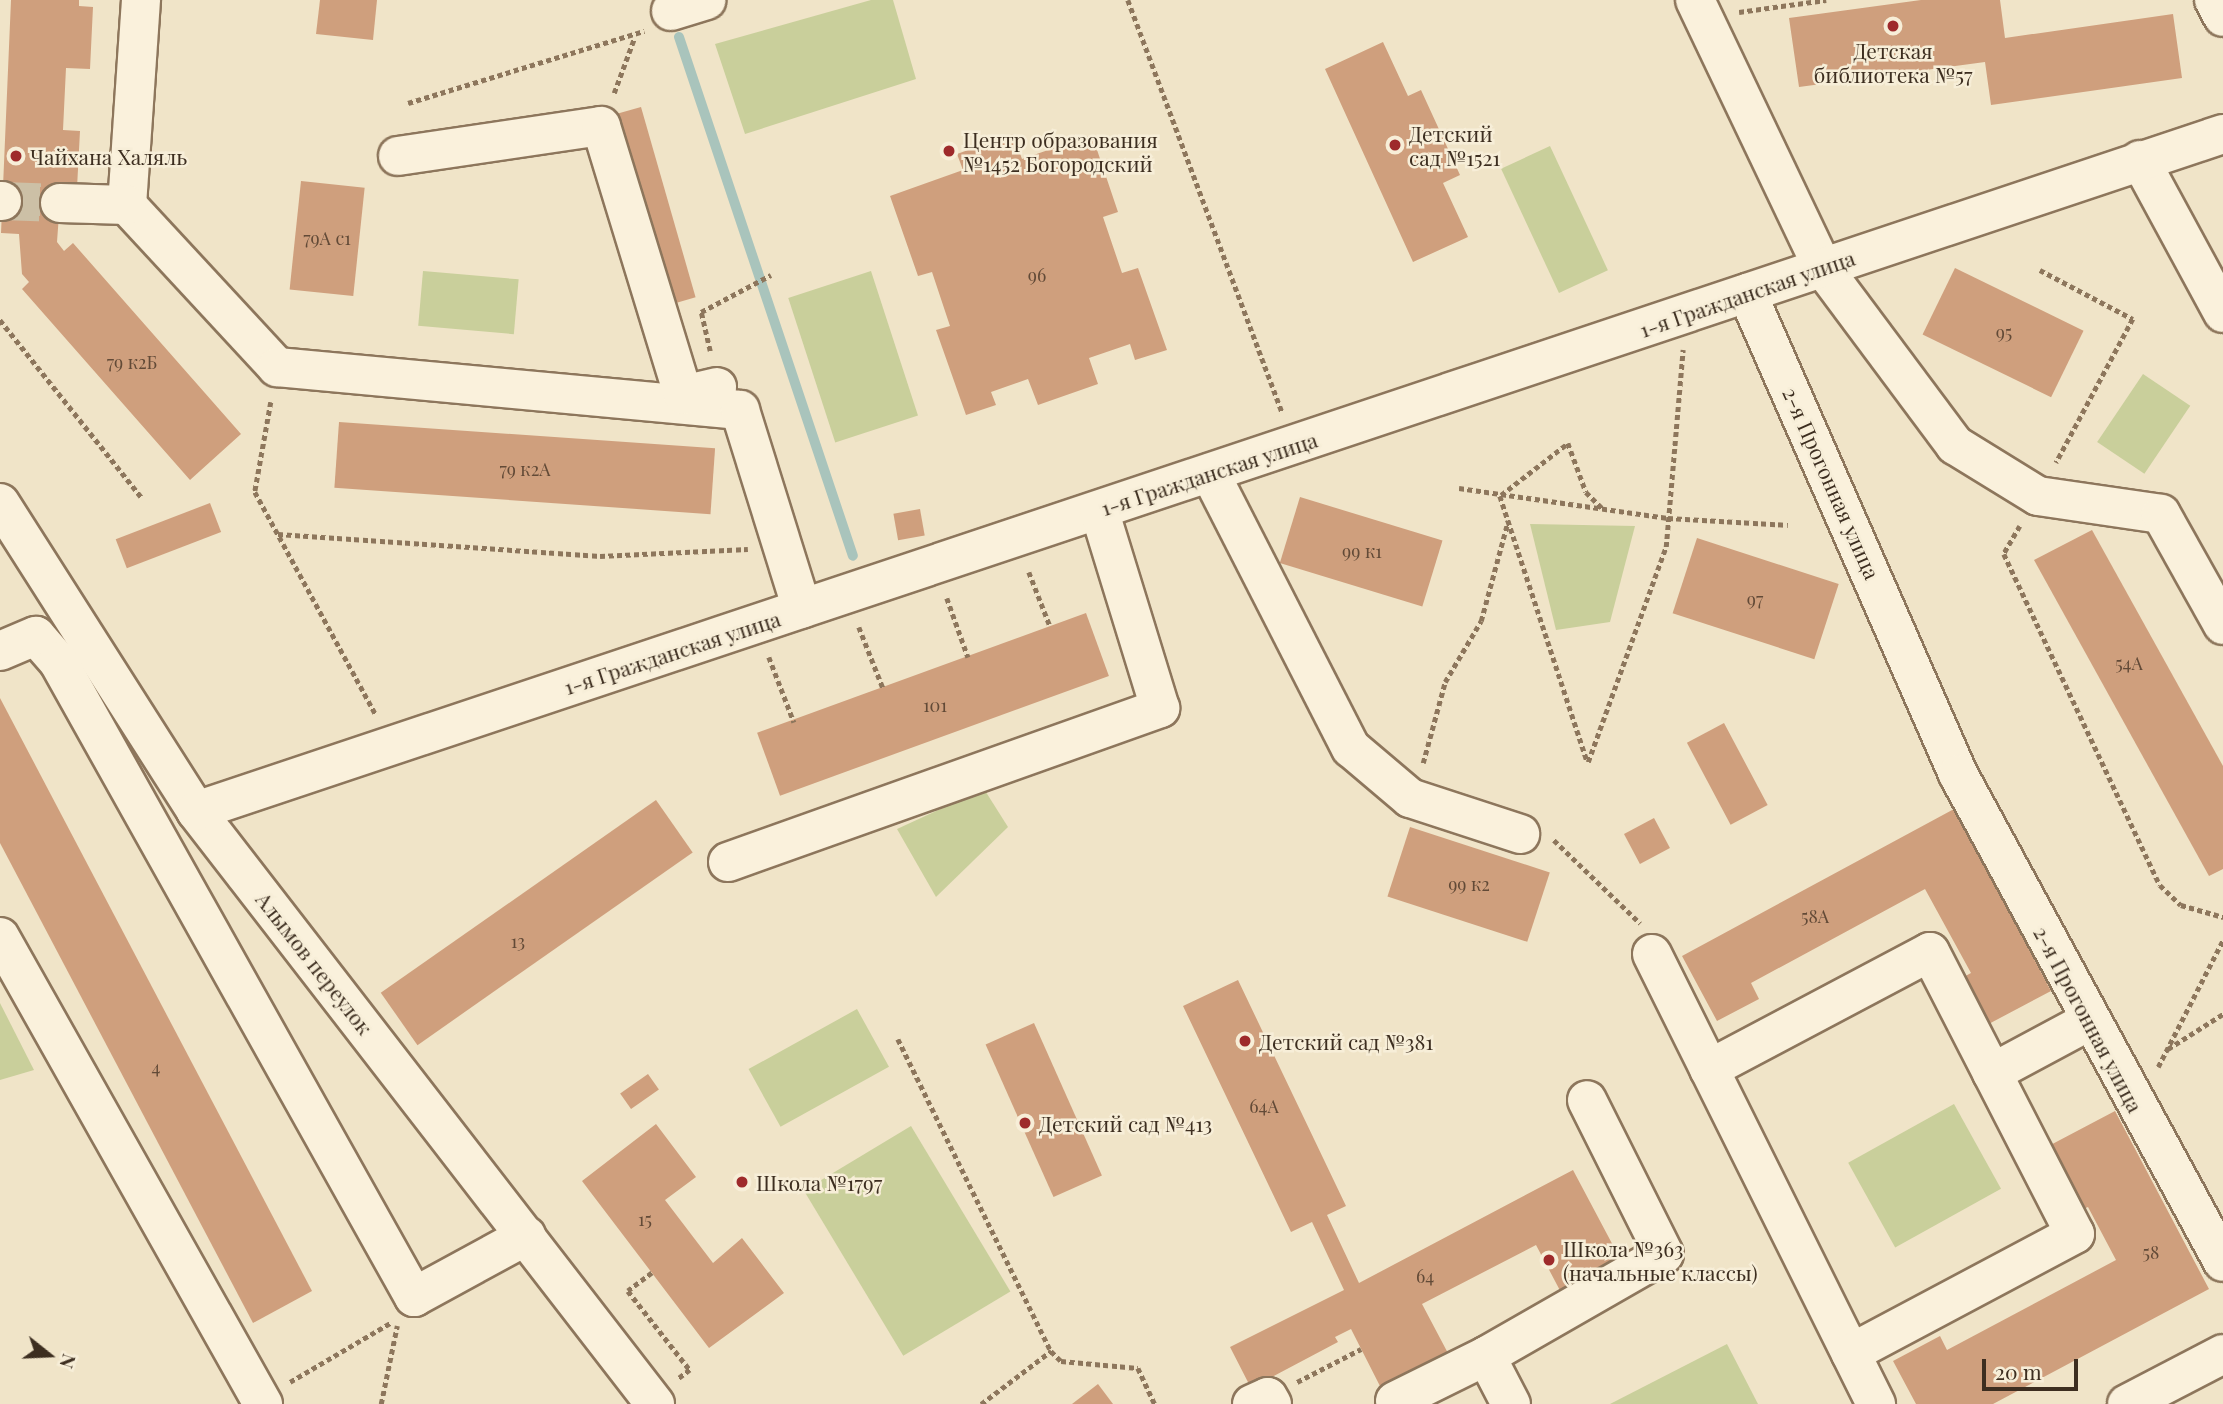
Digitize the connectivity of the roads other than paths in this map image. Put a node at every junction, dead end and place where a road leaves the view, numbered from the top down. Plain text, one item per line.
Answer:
1 (141, 0) edge
2 (2214, 0) edge
3 (1700, 8) edge
4 (2223, 17) edge
5 (2223, 134) edge
6 (398, 156) dead end
7 (2140, 160) junction
8 (60, 203) tunnel mouth
9 (127, 205) junction
10 (1823, 268) junction
11 (1747, 293) junction
12 (2223, 313) edge
13 (740, 410) junction
14 (1210, 473) junction
15 (0, 503) edge
16 (1099, 510) junction
17 (802, 609) junction
18 (2223, 625) edge
19 (0, 651) edge
20 (196, 811) junction
21 (1520, 834) road end
22 (728, 862) dead end
23 (0, 937) edge
24 (1646, 938) road end
25 (2089, 1021) junction
26 (1709, 1069) junction
27 (1993, 1073) junction
28 (1587, 1100) dead end
29 (526, 1236) junction
30 (2223, 1262) edge
31 (1851, 1353) junction
32 (2223, 1354) edge
33 (1486, 1356) junction
34 (665, 1393) edge
35 (1395, 1401) dead end
36 (262, 1402) edge
37 (1511, 1404) edge
38 (1876, 1404) edge
39 (2126, 1404) edge

1 - 9 street
2 - 4 street
3 - 10 street
5 - 7 street, 1-я Гражданская улица
6 - 13 street
7 - 10 street, 1-я Гражданская улица
7 - 12 street
8 - 9 street
9 - 13 street
10 - 11 street, 1-я Гражданская улица
10 - 18 street
11 - 14 street, 1-я Гражданская улица
11 - 25 street, 2-я Прогонная улица
13 - 17 street
14 - 16 street, 1-я Гражданская улица
14 - 21 street
15 - 20 street, Алымов переулок
16 - 17 street, 1-я Гражданская улица
16 - 22 street
17 - 20 street, 1-я Гражданская улица
19 - 29 street
20 - 29 street, Алымов переулок
23 - 36 street
24 - 26 street
25 - 27 street
25 - 30 street, 2-я Прогонная улица
26 - 27 street
26 - 31 street
27 - 31 street
28 - 33 street
29 - 34 street, Алымов переулок
31 - 38 street
32 - 39 street
33 - 35 street
33 - 37 street

